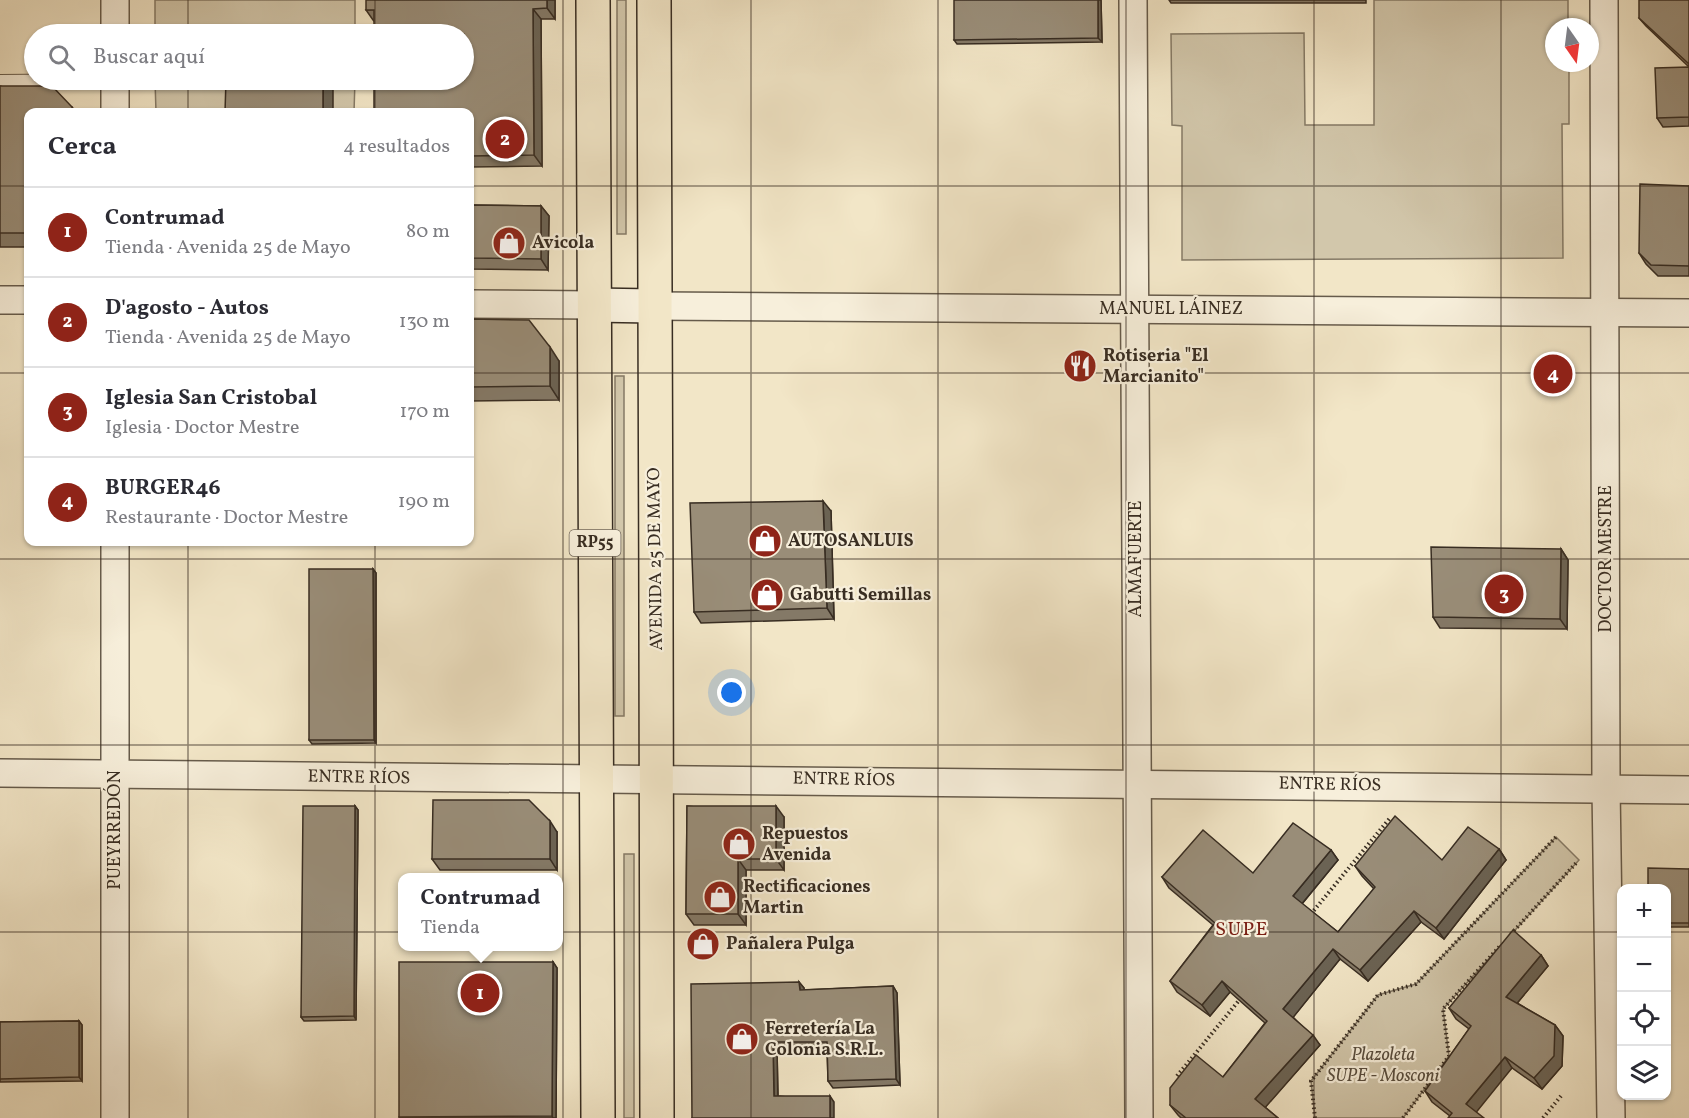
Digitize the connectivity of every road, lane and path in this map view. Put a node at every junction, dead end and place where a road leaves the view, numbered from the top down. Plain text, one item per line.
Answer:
1 (115, 0) edge
2 (593, 0) edge
3 (654, 0) edge
4 (1133, 0) edge
5 (1604, 0) edge
6 (115, 24) edge
7 (0, 82) edge
8 (24, 82) edge
9 (115, 90) edge
10 (115, 108) edge
11 (0, 300) edge
12 (24, 300) edge
13 (474, 304) edge
14 (593, 305) junction
15 (653, 306) junction
16 (1134, 309) junction
17 (1605, 312) junction
18 (1689, 313) edge
19 (115, 546) edge
20 (0, 773) edge
21 (115, 775) junction
22 (658, 778) junction
23 (596, 781) junction
24 (1138, 783) junction
25 (1606, 788) junction
26 (1689, 790) edge
27 (1390, 818) edge
28 (1556, 837) dead end
29 (1579, 860) dead end
30 (1306, 919) edge
31 (1245, 993) edge
32 (1177, 1076) edge
33 (1561, 1096) dead end
34 (115, 1118) edge
35 (598, 1118) edge
36 (657, 1118) edge
37 (1139, 1118) edge
38 (1315, 1118) edge
39 (1403, 1118) edge
40 (1543, 1118) edge
41 (1611, 1118) edge

1 - 6 street
2 - 14 main road, RP55
3 - 15 main road, AVENIDA 25 DE MAYO
4 - 16 street, ALMAFUERTE
5 - 17 street, DOCTOR MESTRE
7 - 8 lane
9 - 10 street
11 - 12 street
13 - 14 street
14 - 15 street
14 - 23 main road, RP55
15 - 16 street, MANUEL LÁINEZ
15 - 22 main road, AVENIDA 25 DE MAYO
16 - 17 street, MANUEL LÁINEZ
16 - 24 street, ALMAFUERTE
17 - 18 street, MANUEL LÁINEZ
17 - 25 street, DOCTOR MESTRE
19 - 21 street, PUEYRREDÓN
20 - 21 street, ENTRE RÍOS
21 - 23 street, ENTRE RÍOS
21 - 34 street, PUEYRREDÓN
22 - 23 street, ENTRE RÍOS
22 - 24 street, ENTRE RÍOS
22 - 36 main road, AVENIDA 25 DE MAYO
23 - 35 main road, RP55
24 - 25 street, ENTRE RÍOS
24 - 37 street, ALMAFUERTE
25 - 26 street, ENTRE RÍOS
25 - 41 street, DOCTOR MESTRE
27 - 30 path
28 - 38 path
29 - 39 path
31 - 32 path
33 - 40 path

